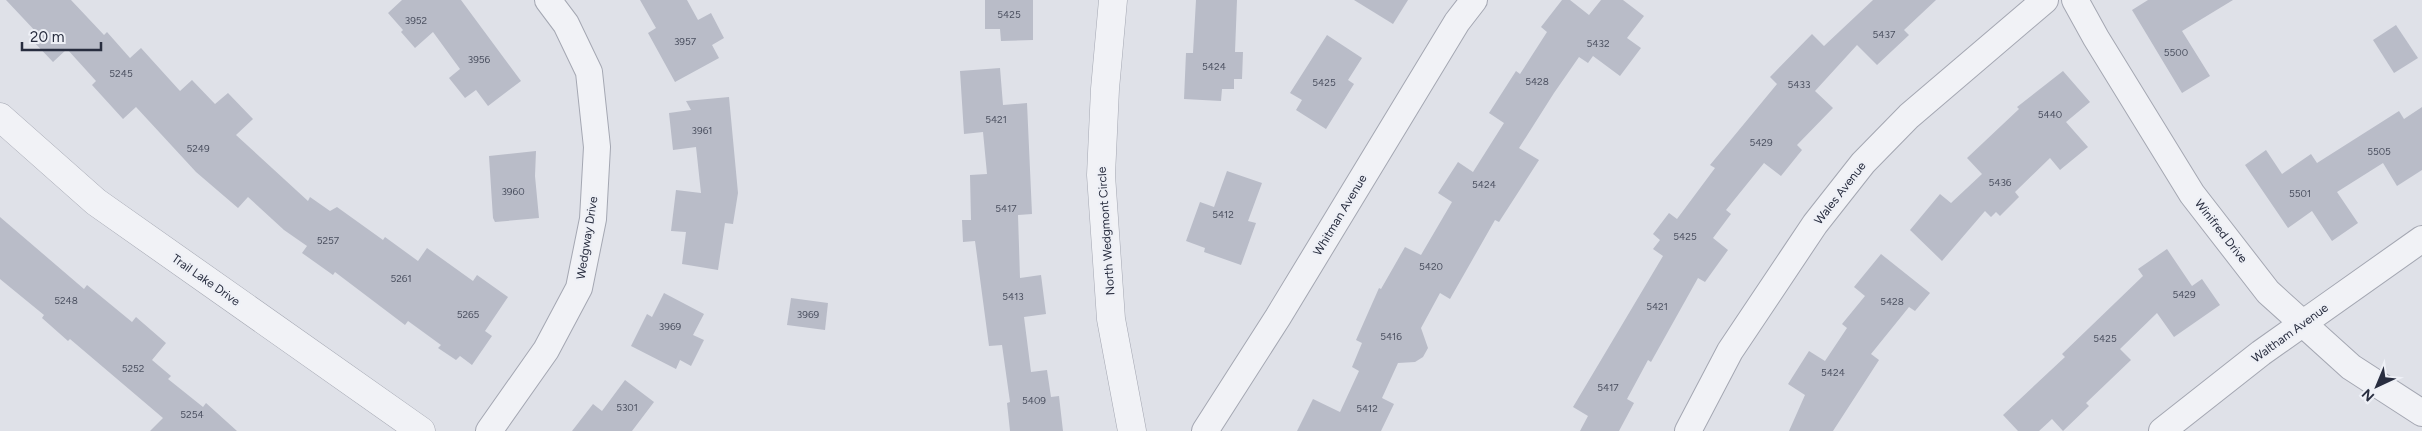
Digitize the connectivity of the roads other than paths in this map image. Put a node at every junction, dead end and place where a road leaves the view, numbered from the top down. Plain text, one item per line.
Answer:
1 (548, 0) edge
2 (1113, 0) edge
3 (1474, 0) edge
4 (2045, 0) edge
5 (2075, 0) edge
6 (0, 117) edge
7 (2422, 239) edge
8 (2302, 323) junction
9 (2422, 413) edge
10 (421, 431) edge
11 (489, 431) edge
12 (1132, 431) edge
13 (1205, 431) edge
14 (1688, 431) edge
15 (2162, 431) edge

1 - 11 street, Wedgway Drive
2 - 12 street, North Wedgmont Circle
3 - 13 street, Whitman Avenue
4 - 14 street, Wales Avenue
5 - 8 street, Winifred Drive
6 - 10 street, Trail Lake Drive
7 - 8 street, Waltham Avenue
8 - 9 street, Winifred Drive
8 - 15 street, Waltham Avenue

